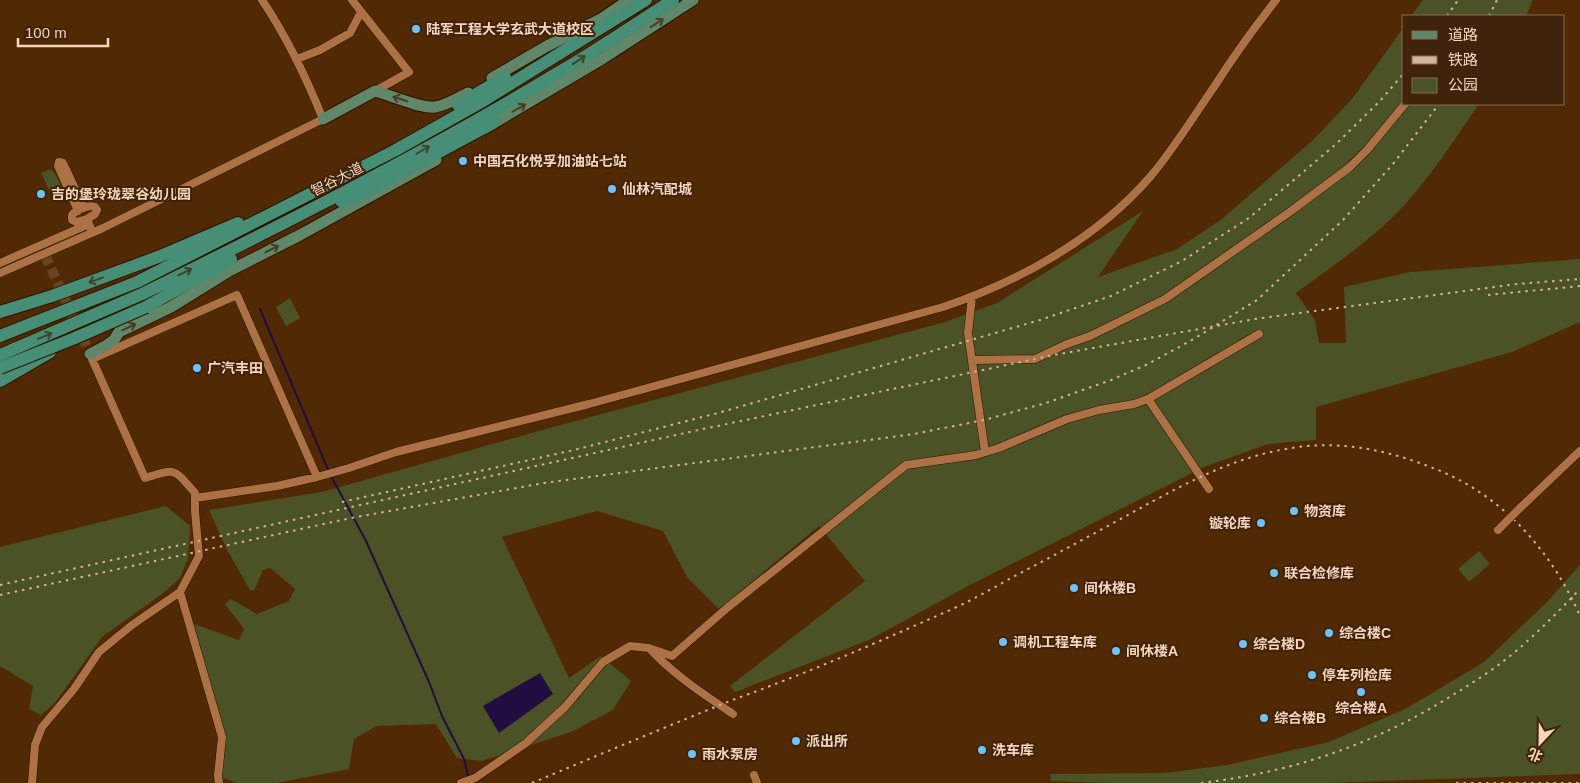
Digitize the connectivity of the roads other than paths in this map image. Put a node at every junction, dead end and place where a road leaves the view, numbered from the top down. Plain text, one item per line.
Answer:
1 (262, 0) edge
2 (352, 0) edge
3 (629, 0) edge
4 (646, 0) edge
5 (673, 0) edge
6 (693, 0) edge
7 (1276, 0) edge
8 (361, 12) junction
9 (601, 19) junction
10 (297, 58) junction
11 (375, 91) junction
12 (1405, 105) edge
13 (323, 119) junction
14 (493, 123) junction
15 (322, 188) junction
16 (81, 209) junction
17 (295, 217) junction
18 (88, 222) junction
19 (93, 233) junction
20 (0, 263) edge
21 (0, 274) edge
22 (139, 288) junction
23 (972, 297) junction
24 (1, 312) edge
25 (1259, 334) dead end
26 (0, 336) edge
27 (75, 338) junction
28 (0, 355) edge
29 (91, 357) junction
30 (972, 360) junction
31 (0, 368) edge
32 (0, 381) edge
33 (1148, 399) junction
34 (1580, 451) edge
35 (985, 452) junction
36 (317, 477) junction
37 (1209, 488) dead end
38 (195, 498) junction
39 (1498, 530) dead end
40 (180, 592) junction
41 (649, 648) junction
42 (733, 714) dead end
43 (32, 783) edge
44 (219, 783) edge
45 (461, 783) edge

1 - 10 street
2 - 8 street
3 - 9 main road
4 - 15 highway, 智谷大道
17 -> 5 highway, 智谷大道
14 -> 6 main road
7 - 23 street
8 - 10 street
8 - 11 street
9 -> 11 main road
9 - 15 highway
10 - 13 street
11 - 13 main road
12 - 30 street
13 - 19 street
14 - 17 highway
29 -> 14 main road
15 - 22 highway, 智谷大道
15 -> 24 highway, bridge
16 - 16 street
16 - 18 street
16 - 18 street
22 -> 17 highway, 智谷大道
17 - 27 highway, bridge
18 - 19 street
18 - 20 street
19 - 21 street
22 - 26 highway, 智谷大道, bridge
28 -> 22 highway, 智谷大道, bridge
23 - 30 street
23 - 36 street
25 - 33 street
27 - 31 highway, bridge
27 - 32 highway, bridge
29 - 36 street
29 - 38 street
30 - 35 street
33 - 35 street
33 - 37 street
34 - 39 street, bridge
35 - 41 street
36 - 38 street
38 - 40 street
40 - 43 street
40 - 44 street
41 - 42 street
41 - 45 street

